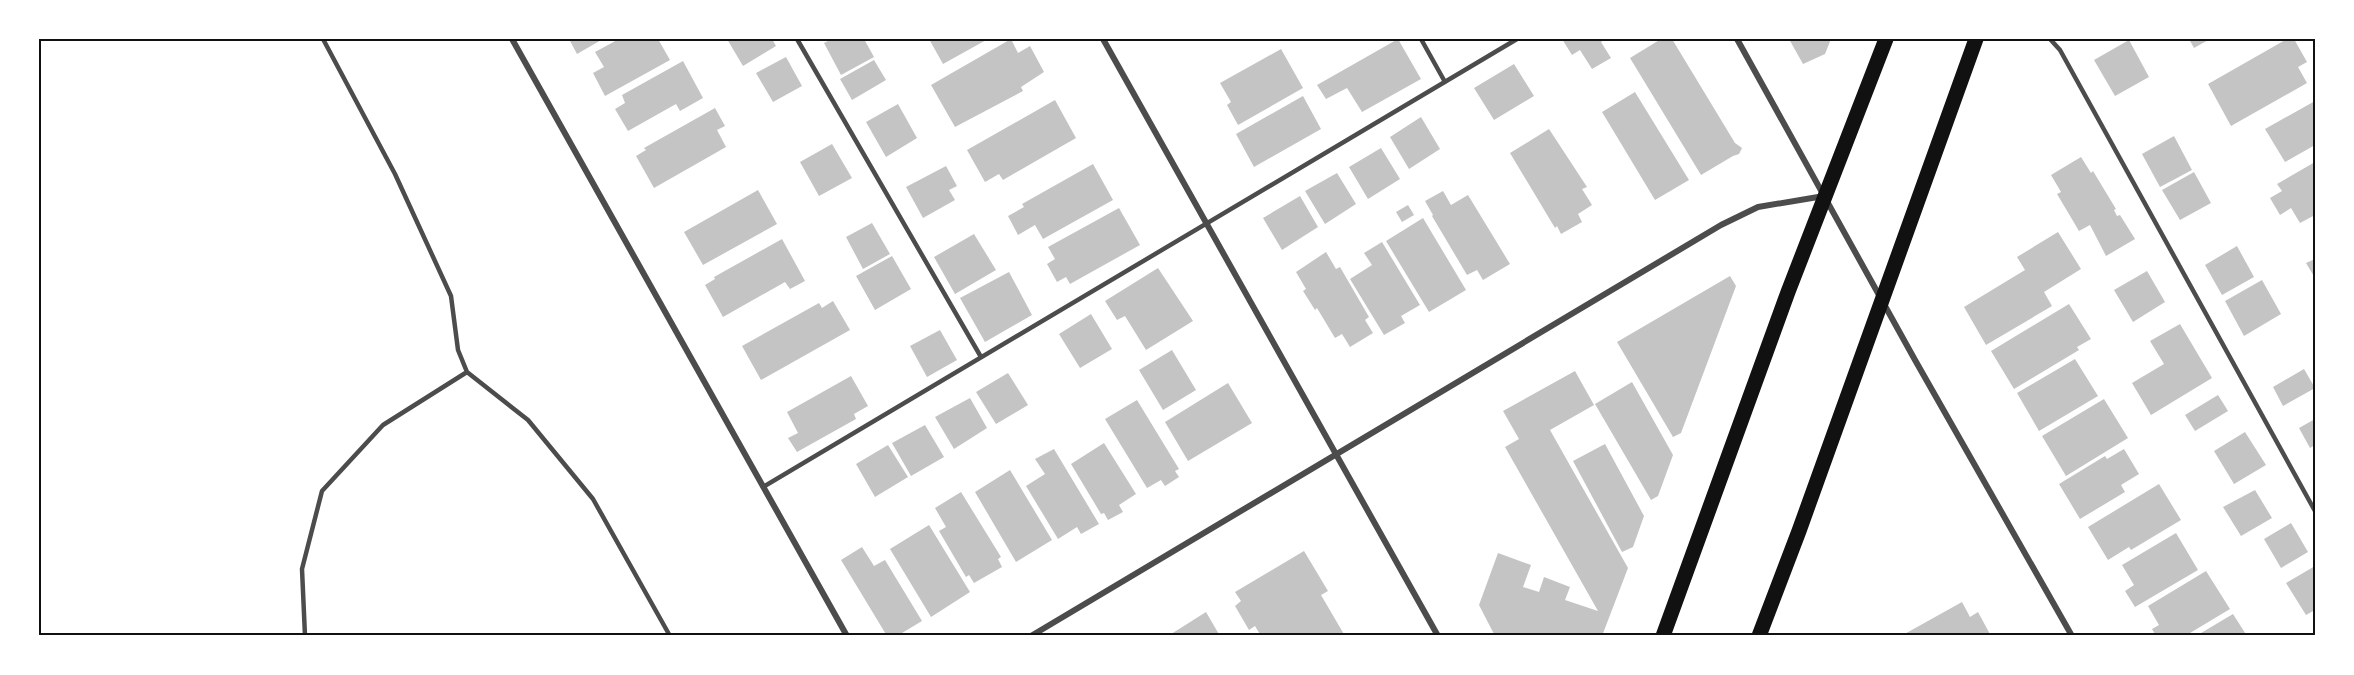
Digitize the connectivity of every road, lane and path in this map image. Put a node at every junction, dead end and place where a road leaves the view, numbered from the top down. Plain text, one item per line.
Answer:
1 (323, 39) edge
2 (512, 39) edge
3 (797, 39) edge
4 (1103, 39) edge
5 (1421, 39) edge
6 (1517, 39) edge
7 (1737, 39) edge
8 (1886, 39) edge
9 (1976, 39) edge
10 (2050, 39) edge
11 (1445, 81) junction
12 (1825, 196) junction
13 (1207, 223) junction
14 (1882, 301) junction
15 (981, 357) junction
16 (467, 372) junction
17 (1336, 453) junction
18 (763, 487) junction
19 (2315, 511) edge
20 (305, 636) edge
21 (670, 636) edge
22 (847, 636) edge
23 (1031, 636) edge
24 (1438, 636) edge
25 (1663, 636) edge
26 (1759, 636) edge
27 (2072, 636) edge

1 - 16 lane
2 - 18 street
3 - 15 lane
4 - 13 street
5 - 11 lane
6 - 11 lane
7 - 12 street
8 - 12 main road
9 - 14 main road
10 - 19 lane
11 - 13 lane
12 - 14 street
12 - 17 street
12 - 25 main road
13 - 15 lane
13 - 17 street
14 - 26 main road
14 - 27 street
15 - 18 lane
16 - 20 lane
16 - 21 lane
17 - 23 street
17 - 24 street
18 - 22 street

